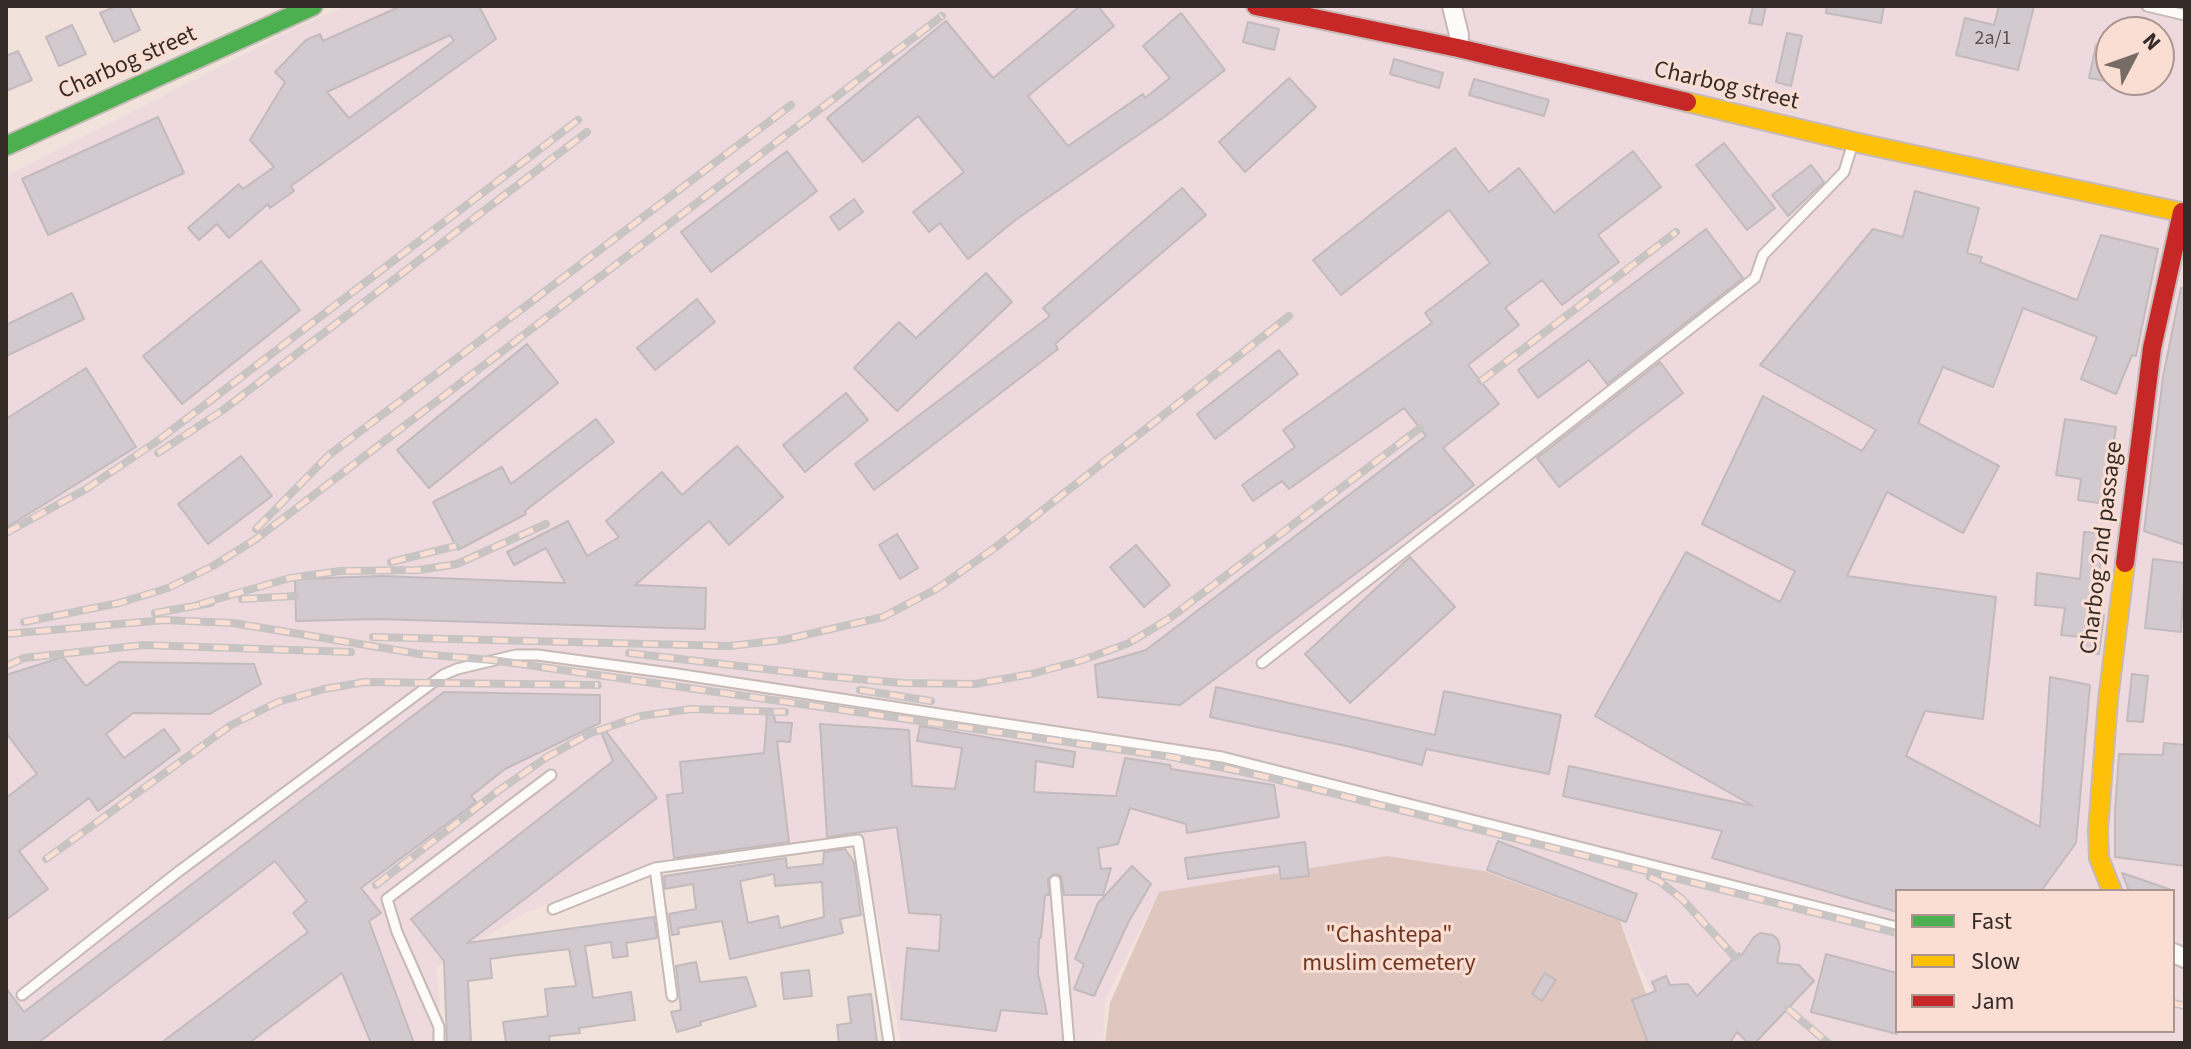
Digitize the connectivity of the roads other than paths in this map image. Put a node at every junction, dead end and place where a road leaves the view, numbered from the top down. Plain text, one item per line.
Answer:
1 (313, 6) edge
2 (1256, 6) edge
3 (1452, 6) edge
4 (2147, 6) edge
5 (2185, 15) edge
6 (1458, 48) junction
7 (1854, 142) junction
8 (6, 146) edge
9 (2184, 208) edge
10 (1262, 663) dead end
11 (551, 775) dead end
12 (655, 868) junction
13 (1055, 881) dead end
14 (2111, 889) edge
15 (553, 909) dead end
16 (1895, 926) edge
17 (22, 995) dead end
18 (672, 996) dead end
19 (439, 1043) edge
20 (889, 1043) edge
21 (1069, 1043) edge

1 - 8 street, Charbog street
2 - 6 street, Charbog street
3 - 6 street
4 - 5 lane
6 - 7 street, Charbog street
7 - 9 street, Charbog street
7 - 10 lane
9 - 14 street, Charbog 2nd passage
11 - 19 lane
12 - 15 lane
12 - 18 lane
12 - 20 lane
13 - 21 lane
16 - 17 lane

